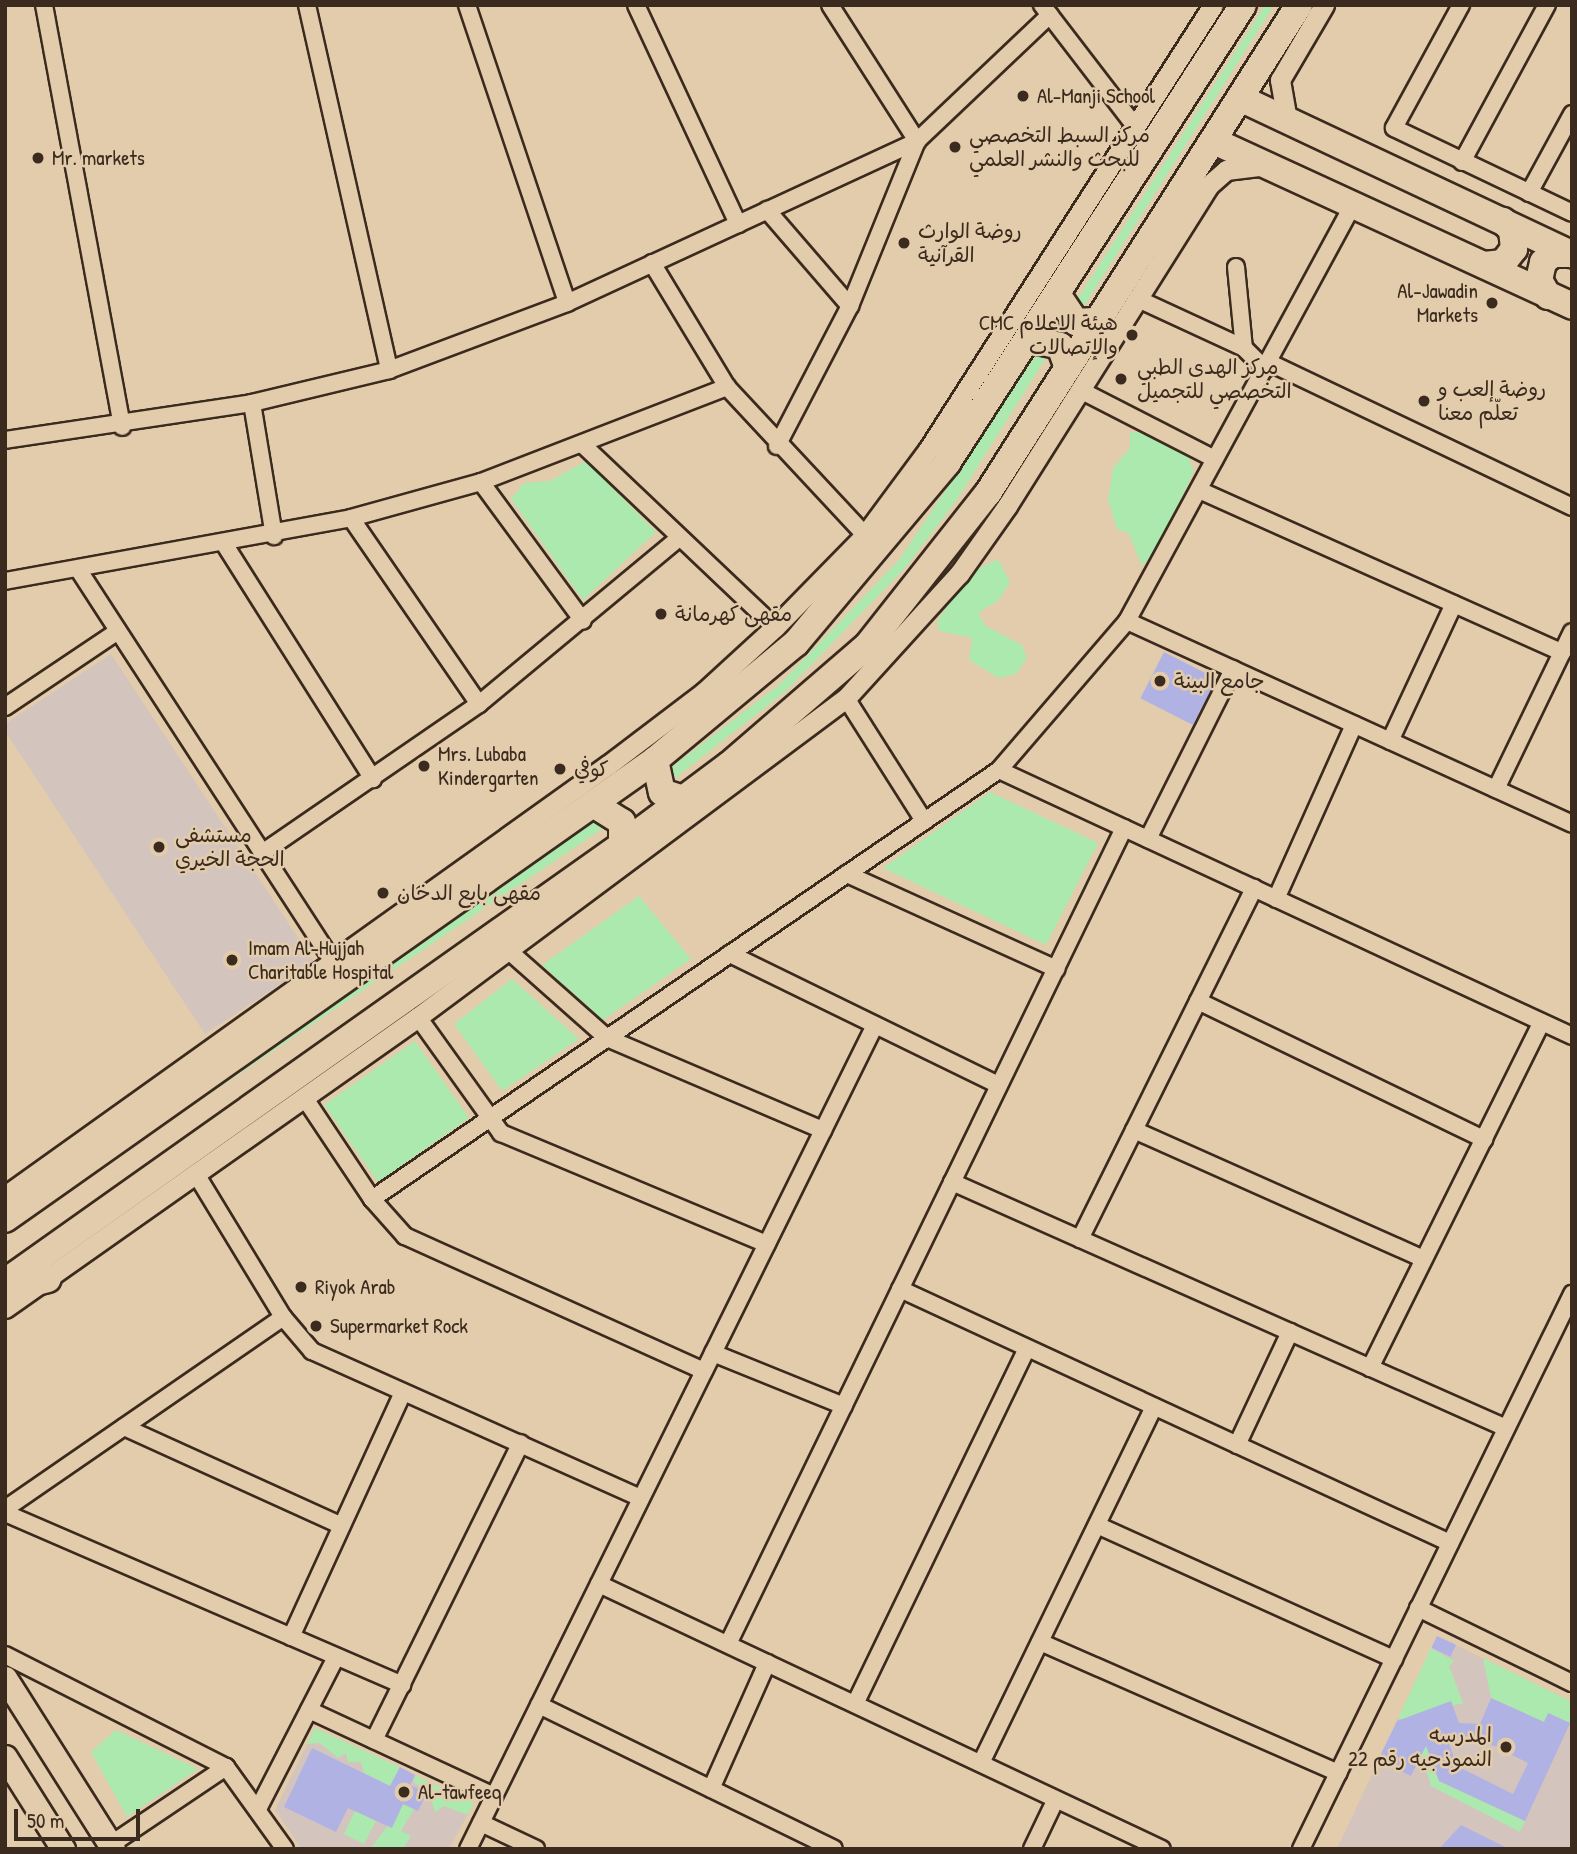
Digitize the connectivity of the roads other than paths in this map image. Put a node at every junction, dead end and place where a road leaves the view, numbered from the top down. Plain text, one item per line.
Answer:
1 (44, 5) edge
2 (307, 5) edge
3 (467, 5) edge
4 (636, 5) edge
5 (830, 5) edge
6 (1213, 5) edge
7 (1243, 5) edge
8 (1299, 5) edge
9 (1325, 5) edge
10 (1461, 5) edge
11 (1547, 5) edge
12 (1046, 10) edge
13 (1269, 55) junction
14 (1241, 99) junction
15 (1572, 114) edge
16 (1287, 120) junction
17 (1135, 126) junction
18 (917, 141) junction
19 (1216, 142) junction
20 (1462, 162) junction
21 (1269, 167) junction
22 (1186, 188) junction
23 (1529, 193) junction
24 (1353, 205) junction
25 (767, 210) junction
26 (1572, 213) edge
27 (1503, 221) junction
28 (738, 223) junction
29 (1572, 254) edge
30 (652, 263) junction
31 (1484, 265) junction
32 (1236, 267) dead end
33 (1057, 294) junction
34 (1138, 299) junction
35 (1560, 301) edge
36 (567, 303) junction
37 (850, 306) junction
38 (1098, 321) junction
39 (1028, 340) junction
40 (1244, 348) junction
41 (1266, 366) junction
42 (1068, 368) junction
43 (389, 370) junction
44 (727, 387) junction
45 (1082, 391) junction
46 (252, 403) junction
47 (122, 427) junction
48 (5, 440) edge
49 (582, 444) junction
50 (777, 446) junction
51 (938, 457) junction
52 (1216, 459) junction
53 (481, 482) junction
54 (1199, 490) junction
55 (998, 499) junction
56 (1572, 507) edge
57 (351, 518) junction
58 (274, 536) junction
59 (865, 536) junction
60 (679, 538) junction
61 (225, 545) junction
62 (80, 572) junction
63 (5, 581) edge
64 (1454, 604) junction
65 (583, 621) junction
66 (1127, 621) junction
67 (775, 627) junction
68 (118, 631) junction
69 (1572, 632) edge
70 (1562, 652) junction
71 (1233, 669) junction
72 (846, 698) junction
73 (478, 704) junction
74 (5, 707) edge
75 (1354, 724) junction
76 (1390, 741) junction
77 (655, 760) junction
78 (999, 770) junction
79 (373, 779) junction
80 (1496, 789) junction
81 (683, 799) junction
82 (593, 804) junction
83 (924, 821) junction
84 (1572, 824) edge
85 (1124, 828) junction
86 (1148, 839) junction
87 (622, 845) junction
88 (262, 853) junction
89 (847, 874) junction
90 (456, 886) junction
91 (1254, 888) junction
92 (1276, 899) junction
93 (501, 944) junction
94 (730, 954) junction
95 (334, 963) junction
96 (1056, 969) junction
97 (1198, 1001) junction
98 (418, 1017) junction
99 (1542, 1022) junction
100 (875, 1025) junction
101 (1572, 1036) edge
102 (607, 1038) junction
103 (999, 1085) junction
104 (304, 1097) junction
105 (488, 1119) junction
106 (823, 1130) junction
107 (1134, 1130) junction
108 (1484, 1139) junction
109 (196, 1174) junction
110 (953, 1182) junction
111 (5, 1196) edge
112 (372, 1199) junction
113 (5, 1219) edge
114 (1080, 1239) junction
115 (767, 1244) junction
116 (1424, 1259) junction
117 (48, 1279) junction
118 (5, 1282) edge
119 (900, 1289) junction
120 (5, 1290) edge
121 (1572, 1294) edge
122 (5, 1308) edge
123 (283, 1317) junction
124 (1290, 1332) junction
125 (1027, 1348) junction
126 (713, 1353) junction
127 (1370, 1368) junction
128 (704, 1371) junction
129 (403, 1392) junction
130 (844, 1406) junction
131 (1154, 1406) junction
132 (124, 1427) junction
133 (1506, 1428) junction
134 (521, 1443) junction
135 (1237, 1445) junction
136 (641, 1498) junction
137 (5, 1511) edge
138 (1097, 1525) junction
139 (342, 1526) junction
140 (1450, 1543) junction
141 (599, 1584) junction
142 (1418, 1608) junction
143 (292, 1637) junction
144 (1040, 1642) junction
145 (728, 1644) junction
146 (5, 1654) edge
147 (337, 1657) junction
148 (1394, 1658) junction
149 (767, 1663) junction
150 (5, 1678) edge
151 (1572, 1683) edge
152 (402, 1685) junction
153 (855, 1704) junction
154 (539, 1705) junction
155 (309, 1710) junction
156 (374, 1740) junction
157 (5, 1757) edge
158 (981, 1763) junction
159 (226, 1767) junction
160 (1338, 1773) junction
161 (711, 1789) junction
162 (494, 1796) junction
163 (1056, 1799) junction
164 (260, 1807) junction
165 (481, 1822) junction
166 (59, 1847) edge
167 (112, 1847) edge
168 (285, 1849) edge
169 (468, 1849) edge
170 (536, 1849) edge
171 (834, 1849) edge
172 (1032, 1849) edge
173 (1162, 1849) edge
174 (1301, 1849) edge

1 - 47 street
2 - 43 street
3 - 36 street
4 - 28 street
5 - 18 street
6 - 17 street
7 - 33 main road
8 - 13 main road
9 - 16 street
10 - 20 street
11 - 20 street
12 - 17 street
12 - 18 street
13 - 14 main road
13 - 16 main road
14 - 16 main road
14 - 19 main road
15 - 23 street
16 - 27 main road
17 - 51 street
18 - 25 street
18 - 37 street
19 - 21 main road
19 - 22 main road
20 - 23 street
21 - 22 main road
21 - 24 main road
21 - 34 street
22 - 38 main road
23 - 26 street
24 - 31 main road
24 - 41 street
25 - 28 street
25 - 37 street
27 - 29 main road
27 - 31 main road
28 - 30 street
29 - 35 main road
30 - 36 street
30 - 44 street
31 - 35 main road
32 - 40 street
33 - 38 main road
33 - 39 main road
34 - 40 street
34 - 45 street
36 - 43 street
37 - 50 street
38 - 42 main road
39 - 42 main road
39 - 51 main road
40 - 41 street
41 - 52 street
41 - 56 street
42 - 55 main road
43 - 46 street
44 - 49 street
44 - 50 street
45 - 52 street
45 - 55 street
46 - 47 street
46 - 58 street
47 - 48 street
49 - 53 street
49 - 60 street
50 - 59 street
51 - 59 street
51 - 77 main road
52 - 54 street
53 - 57 street
53 - 65 street
54 - 64 street
54 - 66 street
55 - 72 street
55 - 81 main road
57 - 58 street
57 - 73 street
58 - 61 street
59 - 67 street
60 - 65 street
60 - 67 street
61 - 62 street
61 - 79 street
62 - 63 street
62 - 68 street
64 - 70 street
64 - 76 street
65 - 73 street
66 - 71 street
66 - 78 street
67 - 90 street
68 - 74 street
68 - 88 street
69 - 70 street
70 - 80 street
71 - 75 street
71 - 86 street
72 - 83 street
72 - 93 street
73 - 79 street
75 - 76 street
75 - 92 street
76 - 80 street
77 - 81 main road
77 - 82 main road
78 - 83 street
78 - 85 street
79 - 88 street
80 - 84 street
81 - 87 main road
82 - 87 main road
82 - 90 main road
83 - 89 street
85 - 86 street
85 - 96 street
86 - 91 street
87 - 93 main road
88 - 95 street
89 - 94 street
89 - 96 street
90 - 95 street
90 - 113 main road
91 - 92 street
91 - 97 street
92 - 99 street
93 - 98 street
93 - 102 street
93 - 118 main road
94 - 100 street
94 - 102 street
95 - 111 street
96 - 103 street
97 - 107 street
97 - 108 street
98 - 104 street
98 - 105 street
99 - 101 street
99 - 108 street
100 - 103 street
100 - 106 street
102 - 105 street
102 - 106 street
103 - 110 street
104 - 109 street
104 - 112 street
105 - 112 street
105 - 115 street
106 - 115 street
107 - 114 street
107 - 116 street
108 - 116 street
109 - 117 street
109 - 123 street
110 - 114 street
110 - 119 street
112 - 128 street
114 - 124 street
115 - 126 street
116 - 127 street
117 - 120 main road
117 - 122 street
119 - 125 street
119 - 130 street
121 - 133 street
123 - 129 street
123 - 132 street
124 - 127 street
124 - 135 street
125 - 131 street
125 - 153 street
126 - 128 street
126 - 130 street
127 - 133 street
128 - 136 street
129 - 134 street
129 - 139 street
130 - 145 street
131 - 135 street
131 - 138 street
132 - 137 street
132 - 139 street
133 - 140 street
134 - 136 street
134 - 152 street
135 - 140 street
136 - 141 street
137 - 143 street
138 - 144 street
138 - 148 street
139 - 143 street
140 - 142 street
141 - 145 street
141 - 154 street
142 - 148 street
142 - 151 street
143 - 147 street
144 - 158 street
144 - 160 street
145 - 149 street
146 - 159 street
147 - 152 street
147 - 155 street
148 - 160 street
149 - 153 street
149 - 161 street
150 - 167 main road
152 - 156 street
153 - 158 street
154 - 161 street
154 - 162 street
155 - 156 street
155 - 164 street
156 - 162 street
157 - 166 main road
158 - 163 street
159 - 164 street
159 - 167 street
160 - 174 street
161 - 171 street
162 - 165 street
163 - 172 street
163 - 173 street
164 - 168 street
165 - 169 street
165 - 170 street

